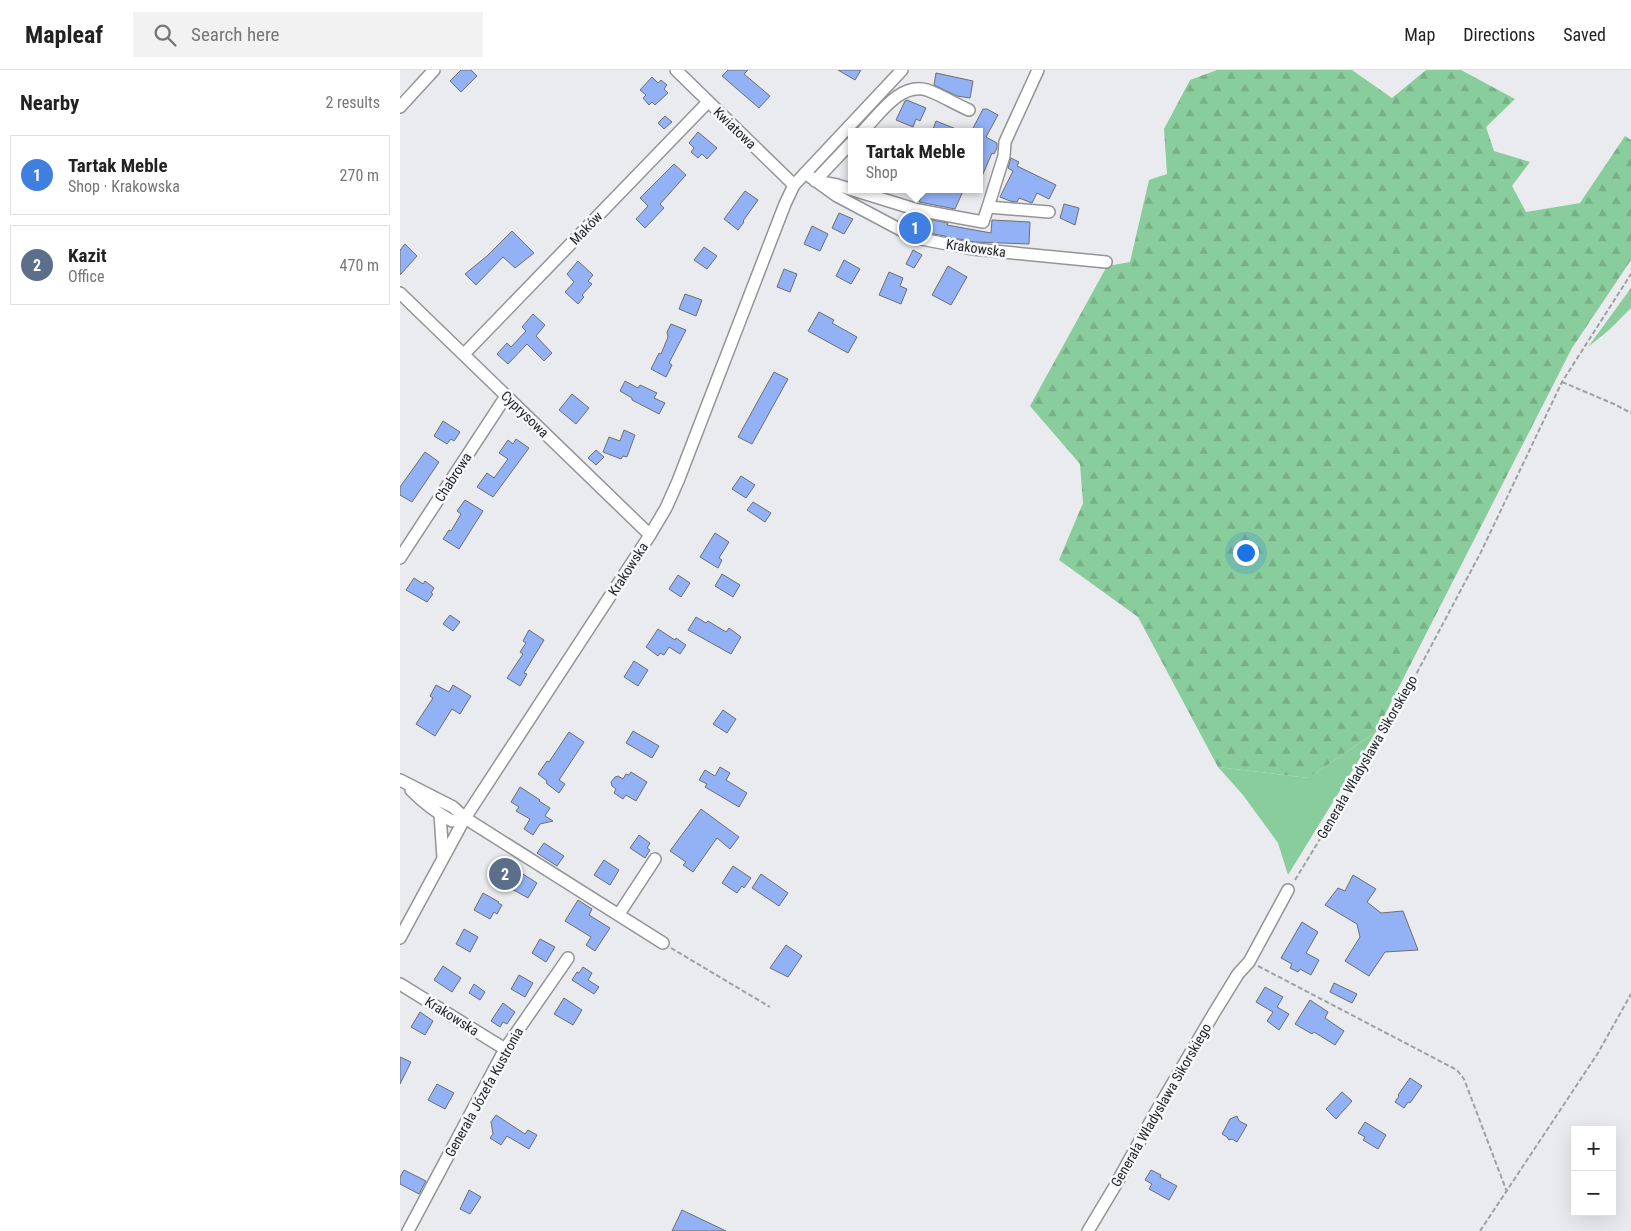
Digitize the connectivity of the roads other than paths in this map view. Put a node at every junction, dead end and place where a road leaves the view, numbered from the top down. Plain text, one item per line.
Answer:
1 (434, 70) edge
2 (676, 70) edge
3 (902, 70) edge
4 (1038, 70) edge
5 (708, 102) junction
6 (400, 107) edge
7 (968, 110) dead end
8 (866, 128) edge
9 (848, 146) edge
10 (805, 173) junction
11 (815, 181) junction
12 (794, 185) junction
13 (848, 188) edge
14 (863, 193) edge
15 (988, 207) junction
16 (1049, 212) dead end
17 (1106, 262) dead end
18 (400, 293) edge
19 (464, 354) junction
20 (506, 396) junction
21 (650, 535) junction
22 (400, 558) edge
23 (401, 781) edge
24 (473, 806) junction
25 (453, 807) junction
26 (440, 814) junction
27 (465, 818) junction
28 (443, 858) junction
29 (655, 859) dead end
30 (1288, 890) road end
31 (619, 914) junction
32 (400, 938) edge
33 (663, 944) road end
34 (568, 958) dead end
35 (400, 984) edge
36 (504, 1049) junction
37 (408, 1231) edge
38 (1088, 1231) edge

1 - 6 street
2 - 5 street, Kwiatowa
3 - 10 street, Krakowska
4 - 15 street
5 - 12 street, Kwiatowa
5 - 19 street, Maków
7 - 8 street
9 - 11 street
10 - 11 street, Krakowska
10 - 12 street, Krakowska
11 - 13 street
11 - 17 street, Krakowska
12 - 21 street, Krakowska
14 - 15 street
15 - 16 street
18 - 19 street, Cyprysowa
19 - 20 street, Cyprysowa
20 - 21 street, Cyprysowa
20 - 22 street, Chabrowa
21 - 24 street, Krakowska
23 - 25 street
23 - 26 street
24 - 25 street
24 - 27 street, Krakowska
25 - 27 street
26 - 27 street
26 - 28 street
27 - 28 street, Krakowska
27 - 31 street
28 - 32 street, Krakowska
29 - 31 street
30 - 38 street, Generała Władysława Sikorskiego
31 - 33 street
34 - 36 street, Generała Józefa Kustronia
35 - 36 street, Krakowska
36 - 37 street, Generała Józefa Kustronia

